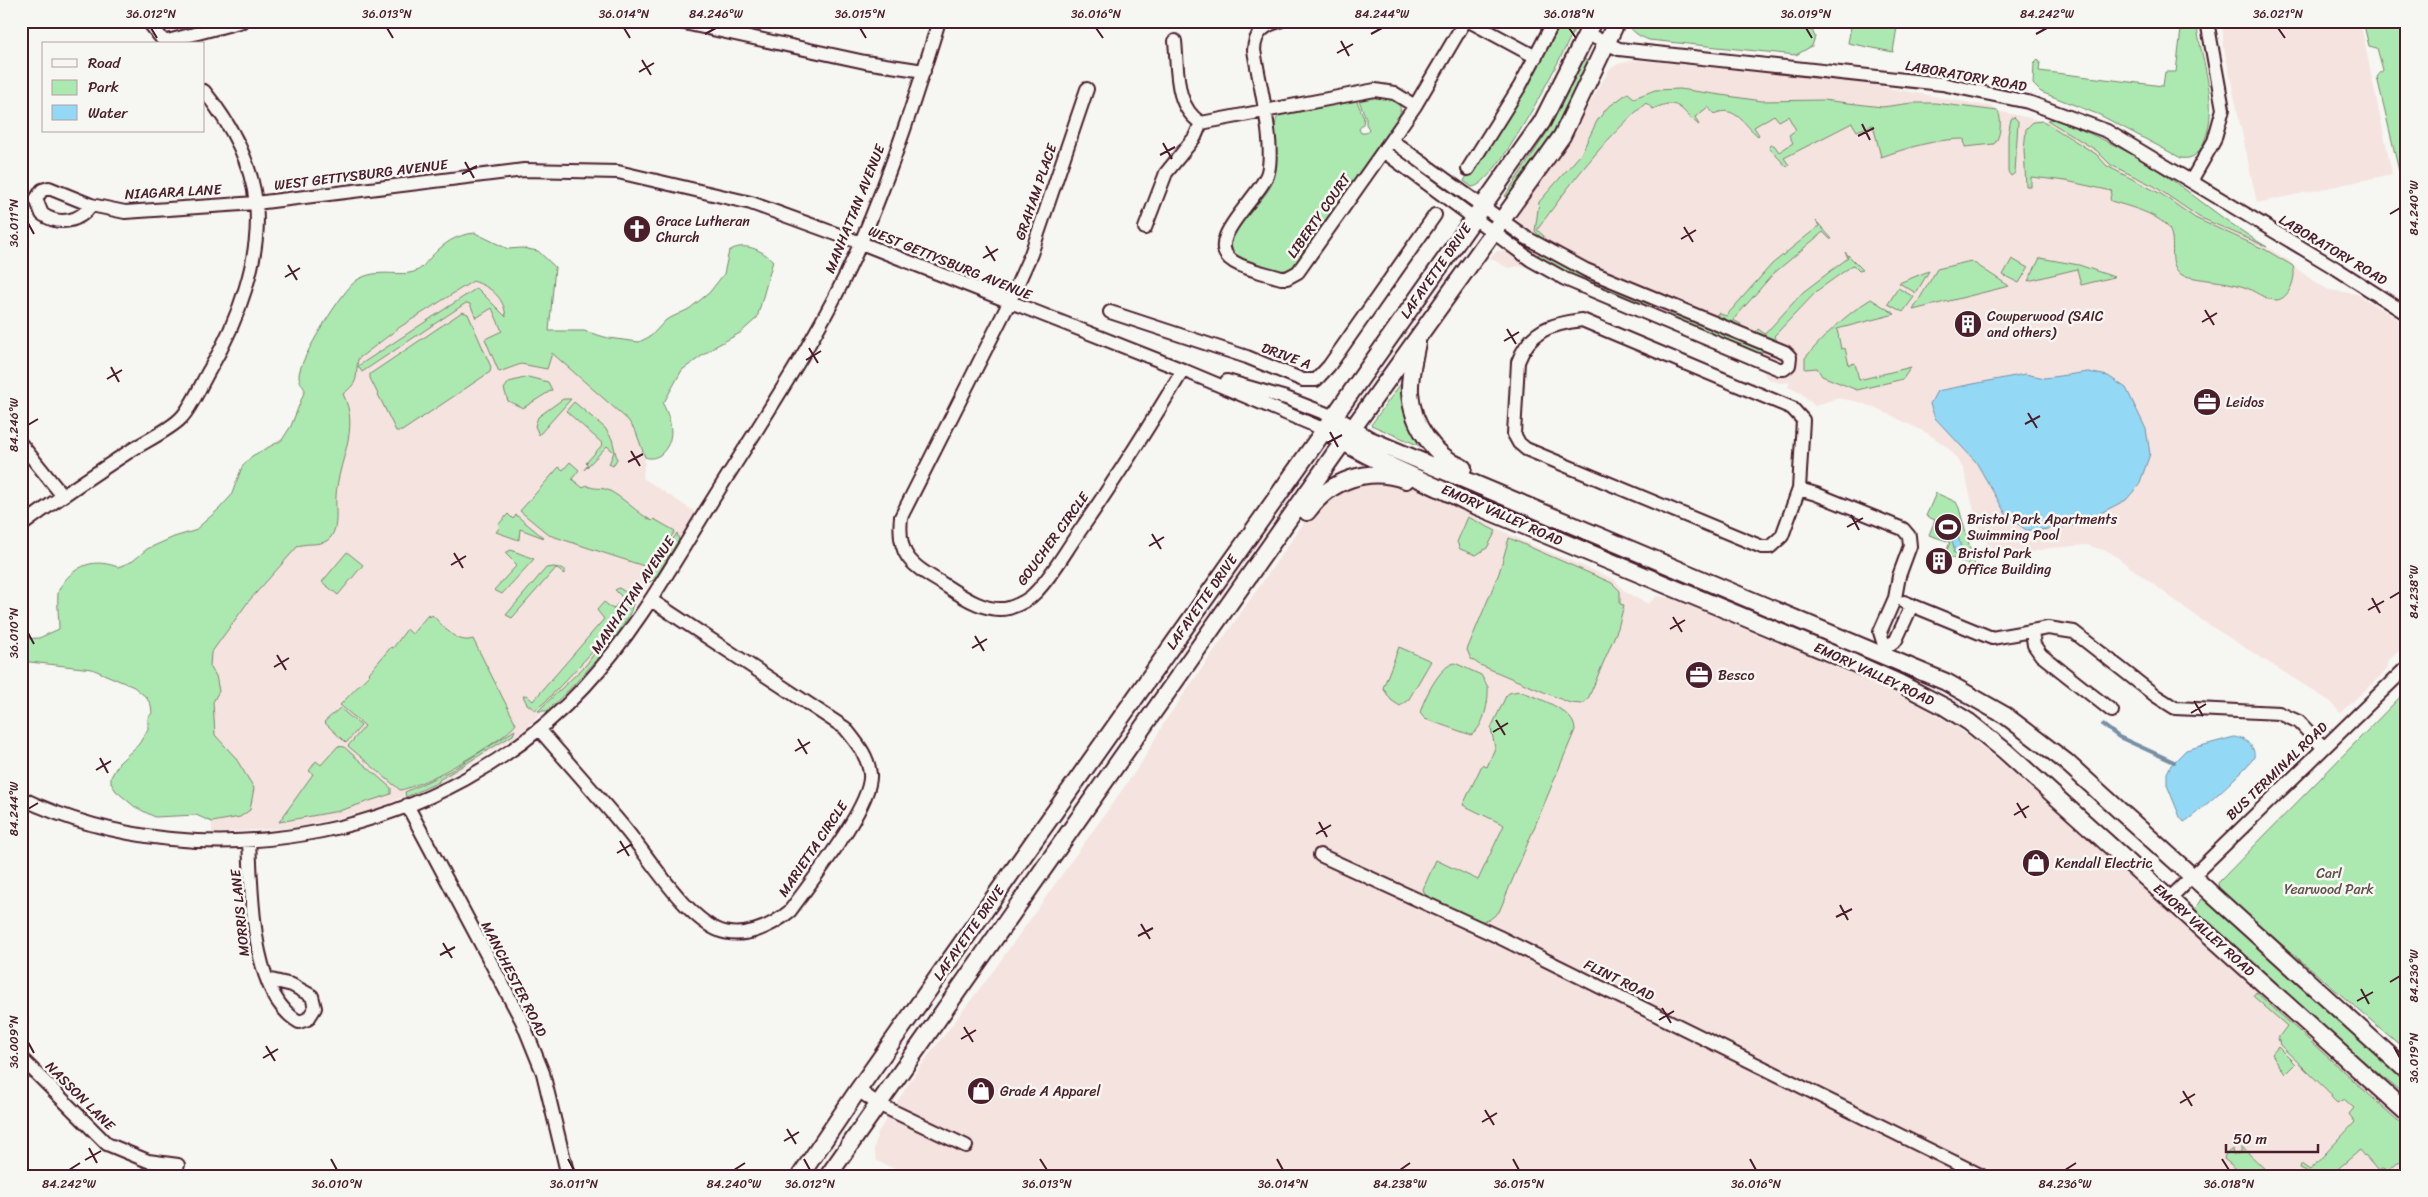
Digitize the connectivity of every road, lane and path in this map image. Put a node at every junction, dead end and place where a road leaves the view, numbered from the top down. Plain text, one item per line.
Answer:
1 (148, 21) edge
2 (243, 21) edge
3 (675, 21) edge
4 (939, 21) edge
5 (1280, 21) edge
6 (1465, 21) edge
7 (1469, 21) edge
8 (1554, 21) edge
9 (1617, 21) edge
10 (2206, 21) edge
11 (1590, 28) edge
12 (1175, 41) dead end
13 (164, 42) edge
14 (169, 42) edge
15 (1607, 45) junction
16 (1536, 57) junction
17 (924, 71) junction
18 (1087, 89) dead end
19 (205, 92) edge
20 (1415, 106) junction
21 (1264, 112) junction
22 (1201, 123) junction
23 (1391, 140) junction
24 (1383, 151) junction
25 (1468, 169) dead end
26 (2191, 181) junction
27 (256, 203) junction
28 (92, 205) dead end
29 (1478, 212) junction
30 (1435, 216) dead end
31 (1497, 226) junction
32 (1145, 228) dead end
33 (861, 243) junction
34 (1010, 303) junction
35 (1110, 312) dead end
36 (2407, 314) edge
37 (1418, 336) junction
38 (1183, 370) junction
39 (1328, 423) junction
40 (1347, 436) junction
41 (21, 444) edge
42 (1798, 489) junction
43 (62, 495) junction
44 (1467, 502) junction
45 (1555, 516) junction
46 (21, 526) edge
47 (1895, 598) junction
48 (651, 600) junction
49 (1912, 605) junction
50 (2032, 632) junction
51 (2407, 668) edge
52 (1164, 698) junction
53 (2112, 711) dead end
54 (540, 729) junction
55 (2323, 747) junction
56 (21, 798) edge
57 (407, 805) junction
58 (249, 842) junction
59 (1320, 855) dead end
60 (2191, 876) junction
61 (2169, 899) junction
62 (267, 979) dead end
63 (21, 1058) edge
64 (2407, 1071) edge
65 (858, 1090) junction
66 (878, 1104) junction
67 (2407, 1113) edge
68 (966, 1146) dead end
69 (178, 1165) dead end
70 (568, 1176) edge
71 (800, 1176) edge
72 (828, 1176) edge
73 (1982, 1176) edge

1 - 13 street
2 - 14 street
3 - 17 street
4 - 17 street, MANHATTAN AVENUE
5 - 21 street, LIBERTY COURT
6 - 20 street, LIBERTY COURT
7 - 16 street
8 - 16 street
9 - 15 main road, LAFAYETTE DRIVE
10 - 26 street
11 - 15 street, LABORATORY ROAD
11 - 29 main road, LAFAYETTE DRIVE
12 - 22 street
15 - 26 street, LABORATORY ROAD
15 - 31 main road, LAFAYETTE DRIVE
16 - 25 street
17 - 33 street, MANHATTAN AVENUE
18 - 34 street, GRAHAM PLACE
19 - 27 street
20 - 21 street
20 - 23 street, LIBERTY COURT
21 - 22 street
21 - 24 street, LIBERTY COURT
22 - 32 street
23 - 24 street, LIBERTY COURT
23 - 29 street
24 - 29 street
26 - 36 street, LABORATORY ROAD
27 - 28 street, NIAGARA LANE
27 - 33 street, WEST GETTYSBURG AVENUE
27 - 43 street
29 - 31 street
29 - 39 main road, LAFAYETTE DRIVE
30 - 35 street, DRIVE A
31 - 31 street
31 - 37 main road, LAFAYETTE DRIVE
33 - 34 street, WEST GETTYSBURG AVENUE
33 - 48 street, MANHATTAN AVENUE
34 - 38 street, WEST GETTYSBURG AVENUE
34 - 38 street, GOUCHER CIRCLE
37 - 40 main road, LAFAYETTE DRIVE
37 - 45 main road
38 - 39 street, WEST GETTYSBURG AVENUE
39 - 40 main road, EMORY VALLEY ROAD
39 - 65 main road, LAFAYETTE DRIVE
40 - 44 main road, EMORY VALLEY ROAD
40 - 45 main road, EMORY VALLEY ROAD
40 - 52 main road, LAFAYETTE DRIVE
41 - 43 street
42 - 42 street
42 - 47 street
43 - 46 street
44 - 52 main road
44 - 61 main road, EMORY VALLEY ROAD
45 - 60 main road, EMORY VALLEY ROAD
47 - 49 street
47 - 49 street
48 - 54 street, MANHATTAN AVENUE
48 - 54 street, MARIETTA CIRCLE
49 - 50 street
50 - 53 street
50 - 55 street
51 - 55 street, BUS TERMINAL ROAD
52 - 66 main road, LAFAYETTE DRIVE
54 - 57 street, MANHATTAN AVENUE
55 - 60 street, BUS TERMINAL ROAD
56 - 58 street, MANHATTAN AVENUE
57 - 58 street, MANHATTAN AVENUE
57 - 70 street, MANCHESTER ROAD
58 - 62 street, MORRIS LANE
59 - 73 street, FLINT ROAD
60 - 61 street, BUS TERMINAL ROAD
60 - 64 main road, EMORY VALLEY ROAD
61 - 67 main road, EMORY VALLEY ROAD
63 - 69 street, NASSON LANE
65 - 66 street
65 - 71 main road, LAFAYETTE DRIVE
66 - 68 street
66 - 72 main road, LAFAYETTE DRIVE

